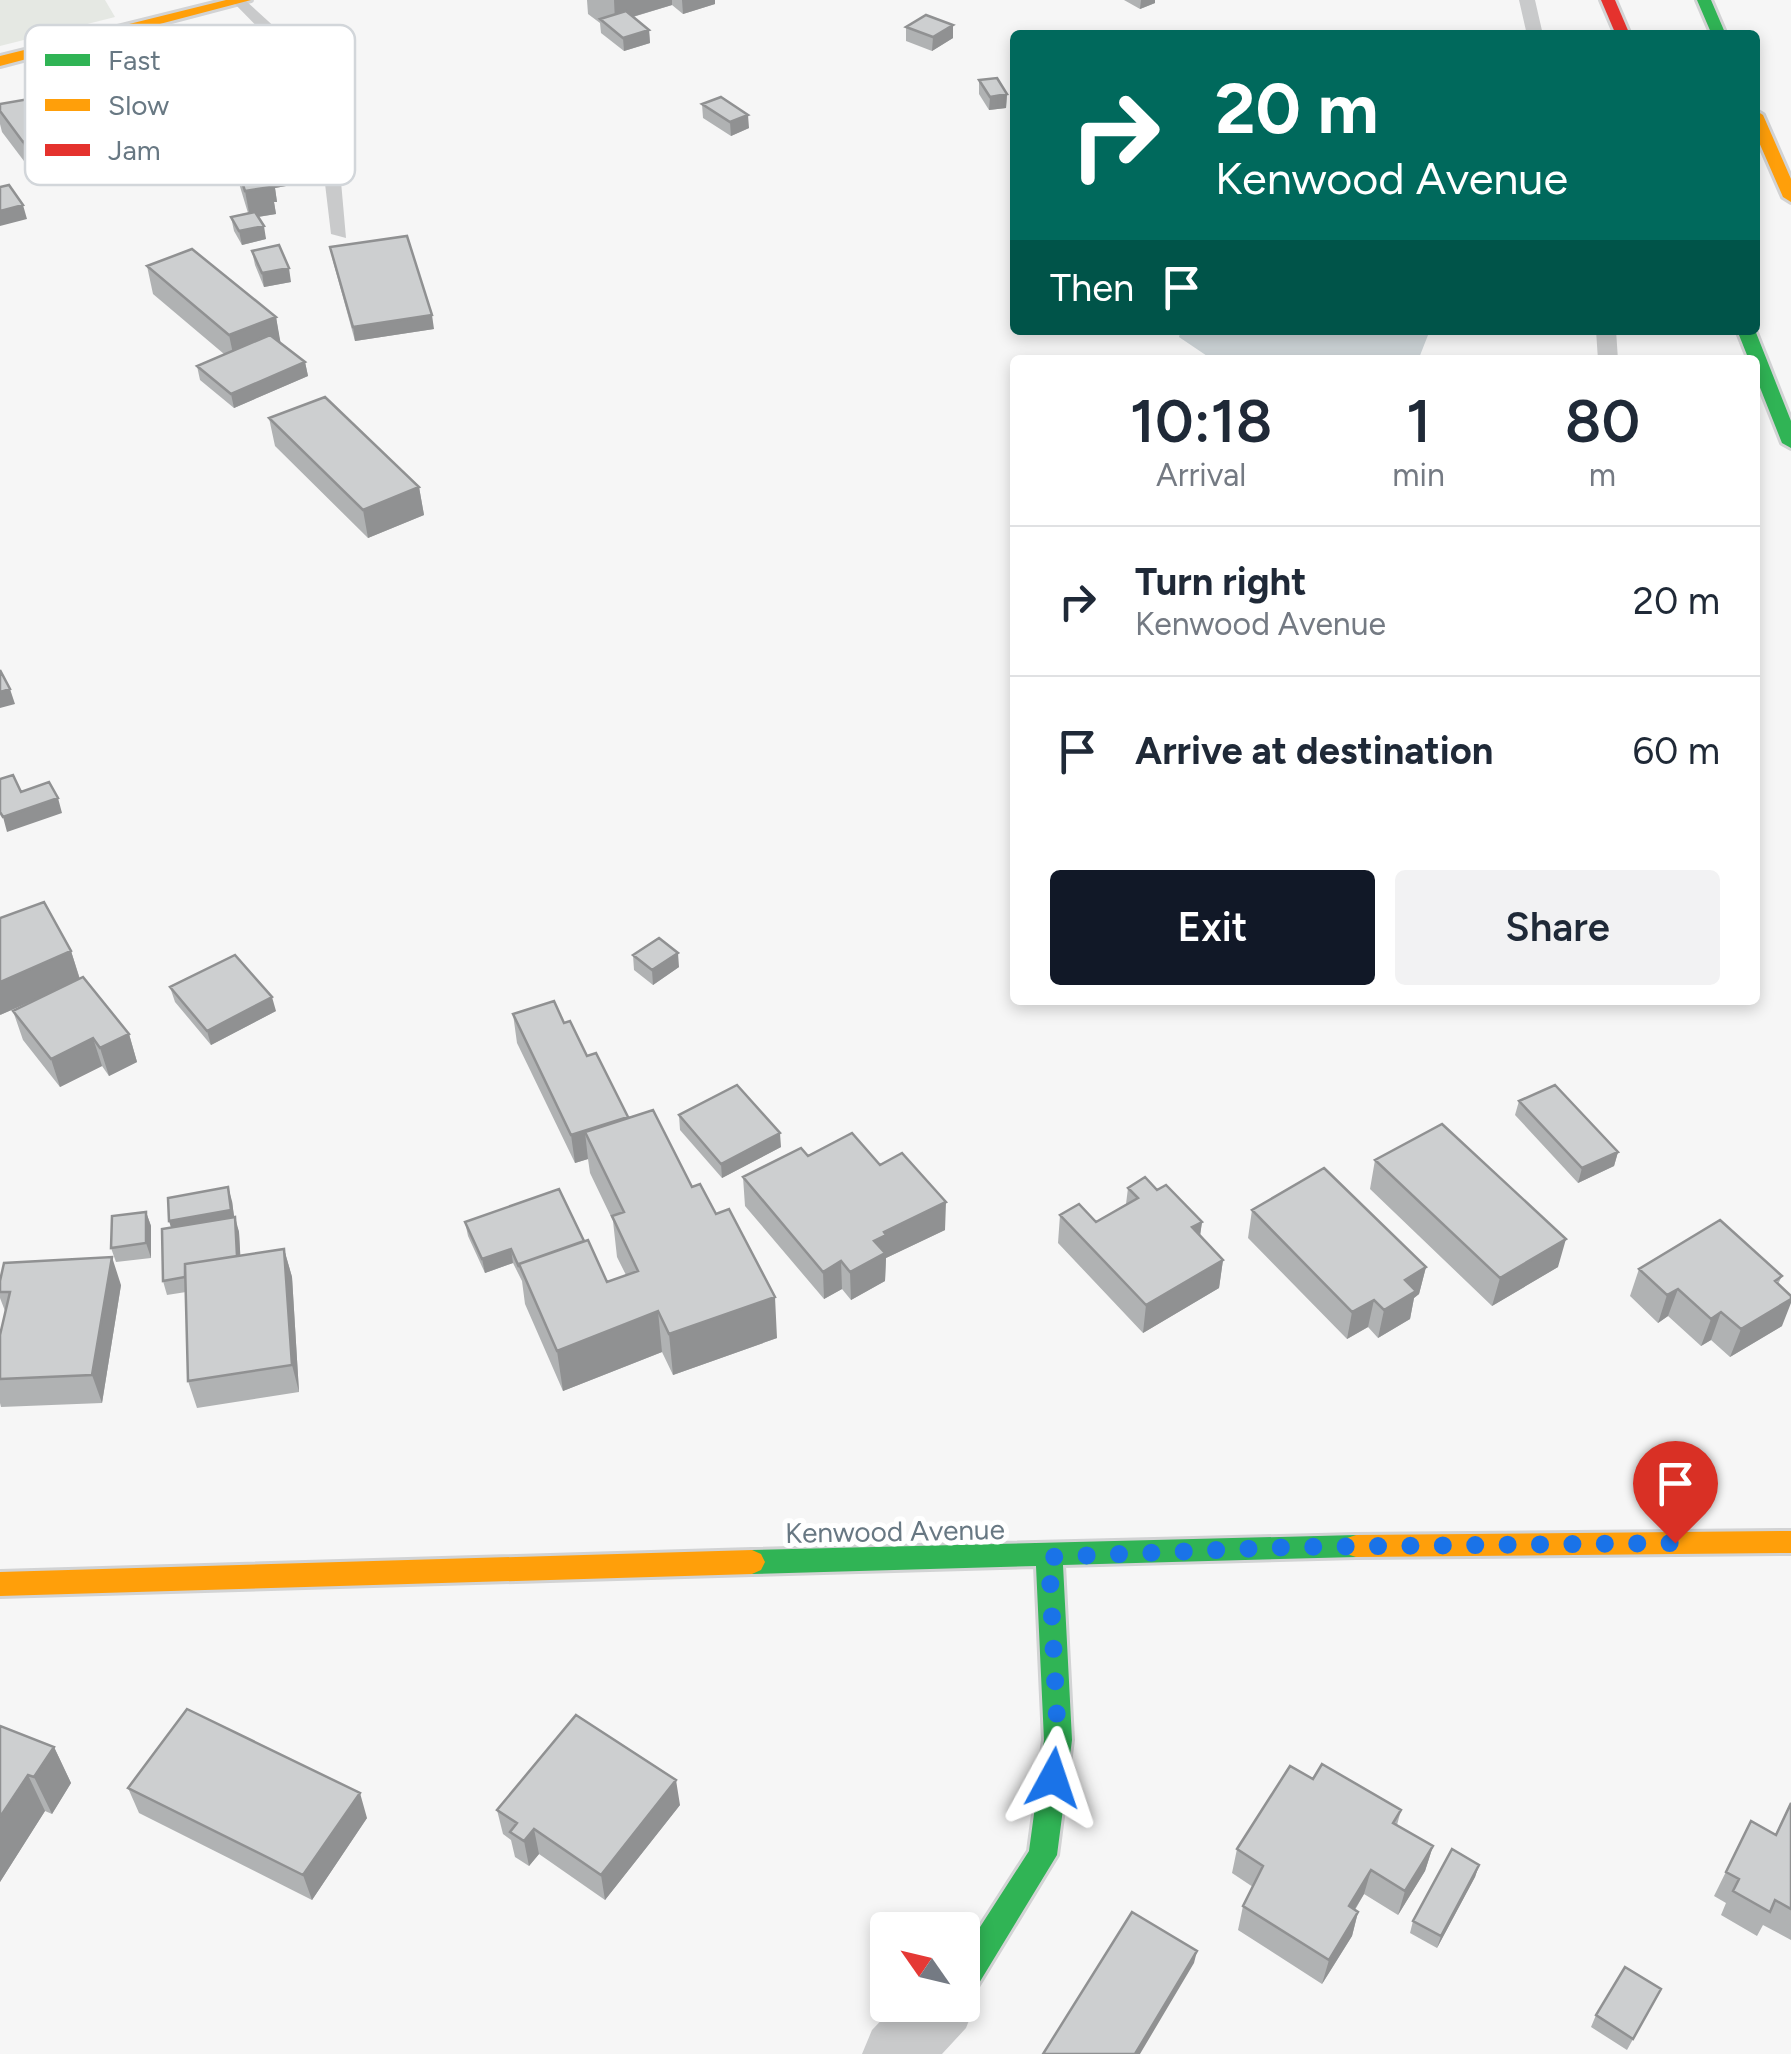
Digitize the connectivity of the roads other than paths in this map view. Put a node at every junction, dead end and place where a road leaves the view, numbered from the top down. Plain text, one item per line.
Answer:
1 (1527, 0) edge
2 (1608, 0) edge
3 (1704, 0) edge
4 (241, 1) edge
5 (146, 25) edge
6 (264, 25) edge
7 (1534, 30) edge
8 (1621, 30) edge
9 (1717, 30) edge
10 (25, 56) edge
11 (0, 62) edge
12 (1760, 126) edge
13 (334, 185) edge
14 (1791, 197) edge
15 (340, 234) dead end
16 (1760, 365) edge
17 (1791, 444) edge
18 (1791, 1542) edge
19 (1049, 1557) junction
20 (0, 1584) edge
21 (980, 1955) edge
22 (926, 2022) edge
23 (896, 2054) edge

1 - 7 lane
2 - 8 main road
3 - 9 main road
4 - 5 main road
4 - 6 lane
10 - 11 main road
12 - 14 main road
13 - 15 lane
16 - 17 main road
18 - 19 main road, Kenwood Avenue
19 - 20 main road, Kenwood Avenue
19 - 21 main road
22 - 23 street

